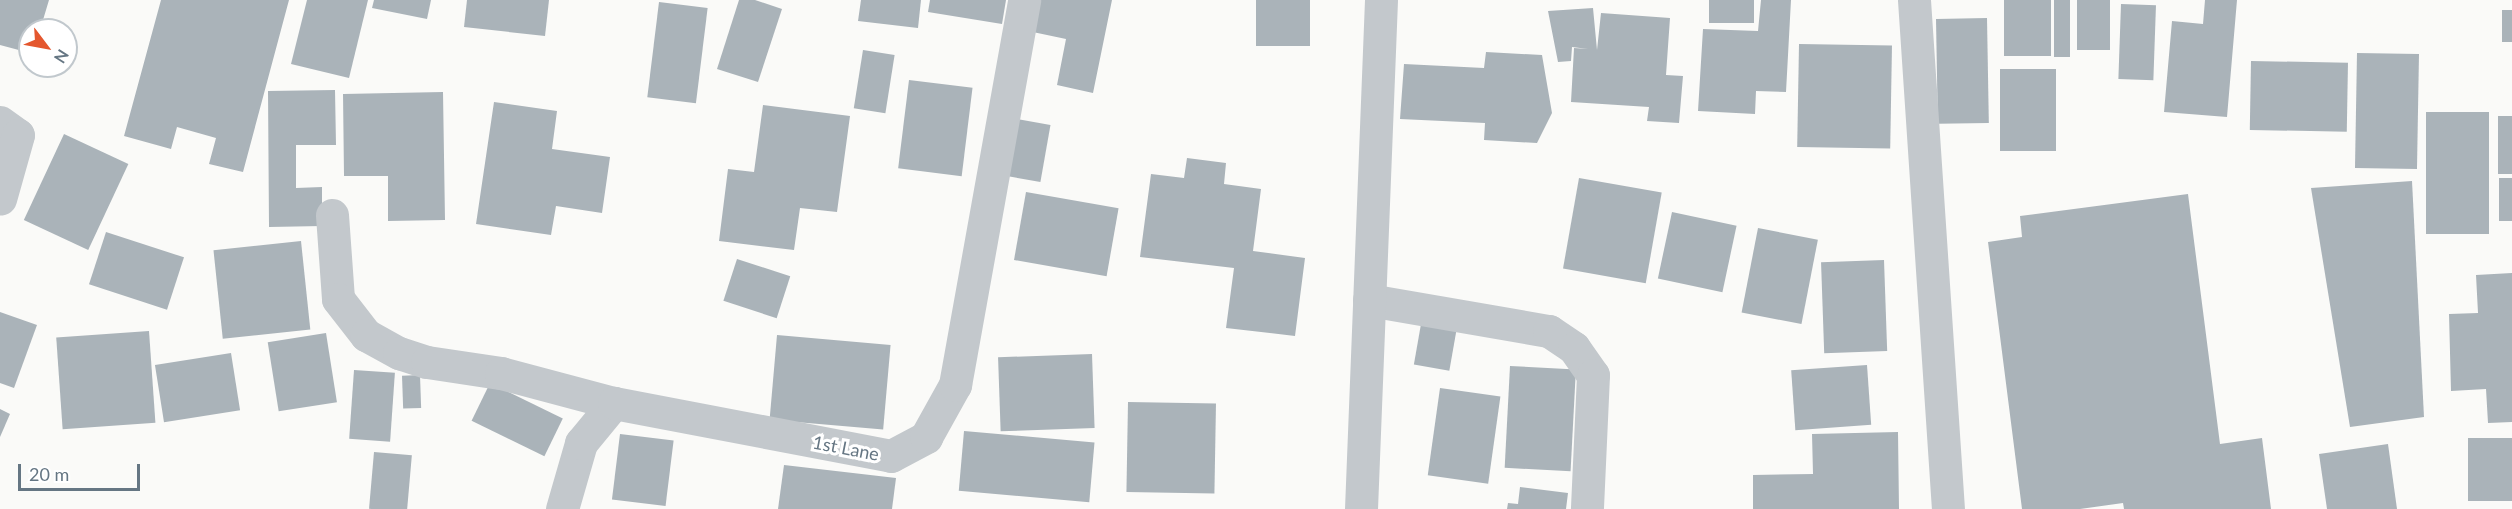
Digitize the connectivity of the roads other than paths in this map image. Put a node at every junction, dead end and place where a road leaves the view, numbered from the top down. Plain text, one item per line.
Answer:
1 (1024, 0) edge
2 (1381, 0) edge
3 (1914, 0) edge
4 (0, 122) edge
5 (0, 199) edge
6 (332, 215) dead end
7 (1369, 300) junction
8 (614, 403) junction
9 (562, 509) edge
10 (1361, 509) edge
11 (1587, 509) edge
12 (1948, 509) edge

1 - 8 street, 1st Lane
2 - 7 street
3 - 12 street
4 - 5 street
6 - 8 street, 1st Lane
7 - 10 street
7 - 11 street
8 - 9 street

